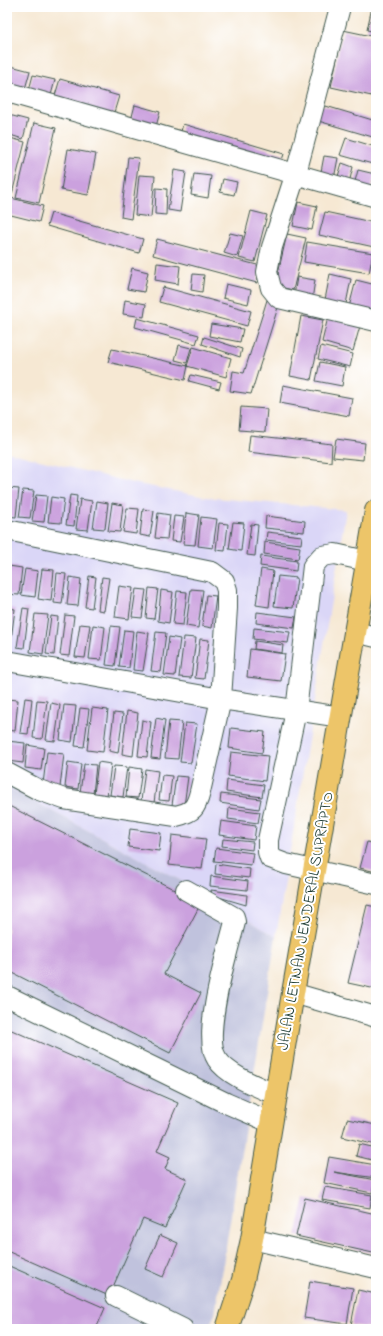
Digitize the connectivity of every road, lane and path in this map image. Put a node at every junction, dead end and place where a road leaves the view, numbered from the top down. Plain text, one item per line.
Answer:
1 (340, 7) edge
2 (7, 92) edge
3 (296, 173) junction
4 (376, 197) edge
5 (376, 321) edge
6 (375, 516) edge
7 (7, 530) edge
8 (367, 561) junction
9 (355, 632) junction
10 (376, 637) edge
11 (7, 661) edge
12 (221, 699) junction
13 (296, 711) junction
14 (341, 717) junction
15 (7, 773) edge
16 (314, 870) junction
17 (376, 884) edge
18 (186, 890) dead end
19 (293, 993) junction
20 (7, 996) edge
21 (376, 1016) edge
22 (277, 1095) junction
23 (272, 1123) junction
24 (252, 1239) junction
25 (376, 1268) edge
26 (116, 1296) dead end
27 (183, 1329) edge
28 (227, 1329) edge

1 - 3 street
2 - 3 street
3 - 4 street
3 - 5 street
6 - 8 main road, JALAN LETNAN JENDERAL SUPRAPTO
7 - 12 street
8 - 9 main road, JALAN LETNAN JENDERAL SUPRAPTO
8 - 13 street
9 - 10 street
9 - 14 main road, JALAN LETNAN JENDERAL SUPRAPTO
11 - 12 street
12 - 13 street
12 - 15 street
13 - 14 street
13 - 16 street
14 - 16 main road, JALAN LETNAN JENDERAL SUPRAPTO
16 - 17 street
16 - 19 main road, JALAN LETNAN JENDERAL SUPRAPTO
18 - 22 street
19 - 21 street
19 - 22 main road, JALAN LETNAN JENDERAL SUPRAPTO
20 - 23 street
22 - 23 main road, JALAN LETNAN JENDERAL SUPRAPTO
23 - 24 main road, JALAN LETNAN JENDERAL SUPRAPTO
24 - 25 street
24 - 28 main road, JALAN LETNAN JENDERAL SUPRAPTO
26 - 27 street

